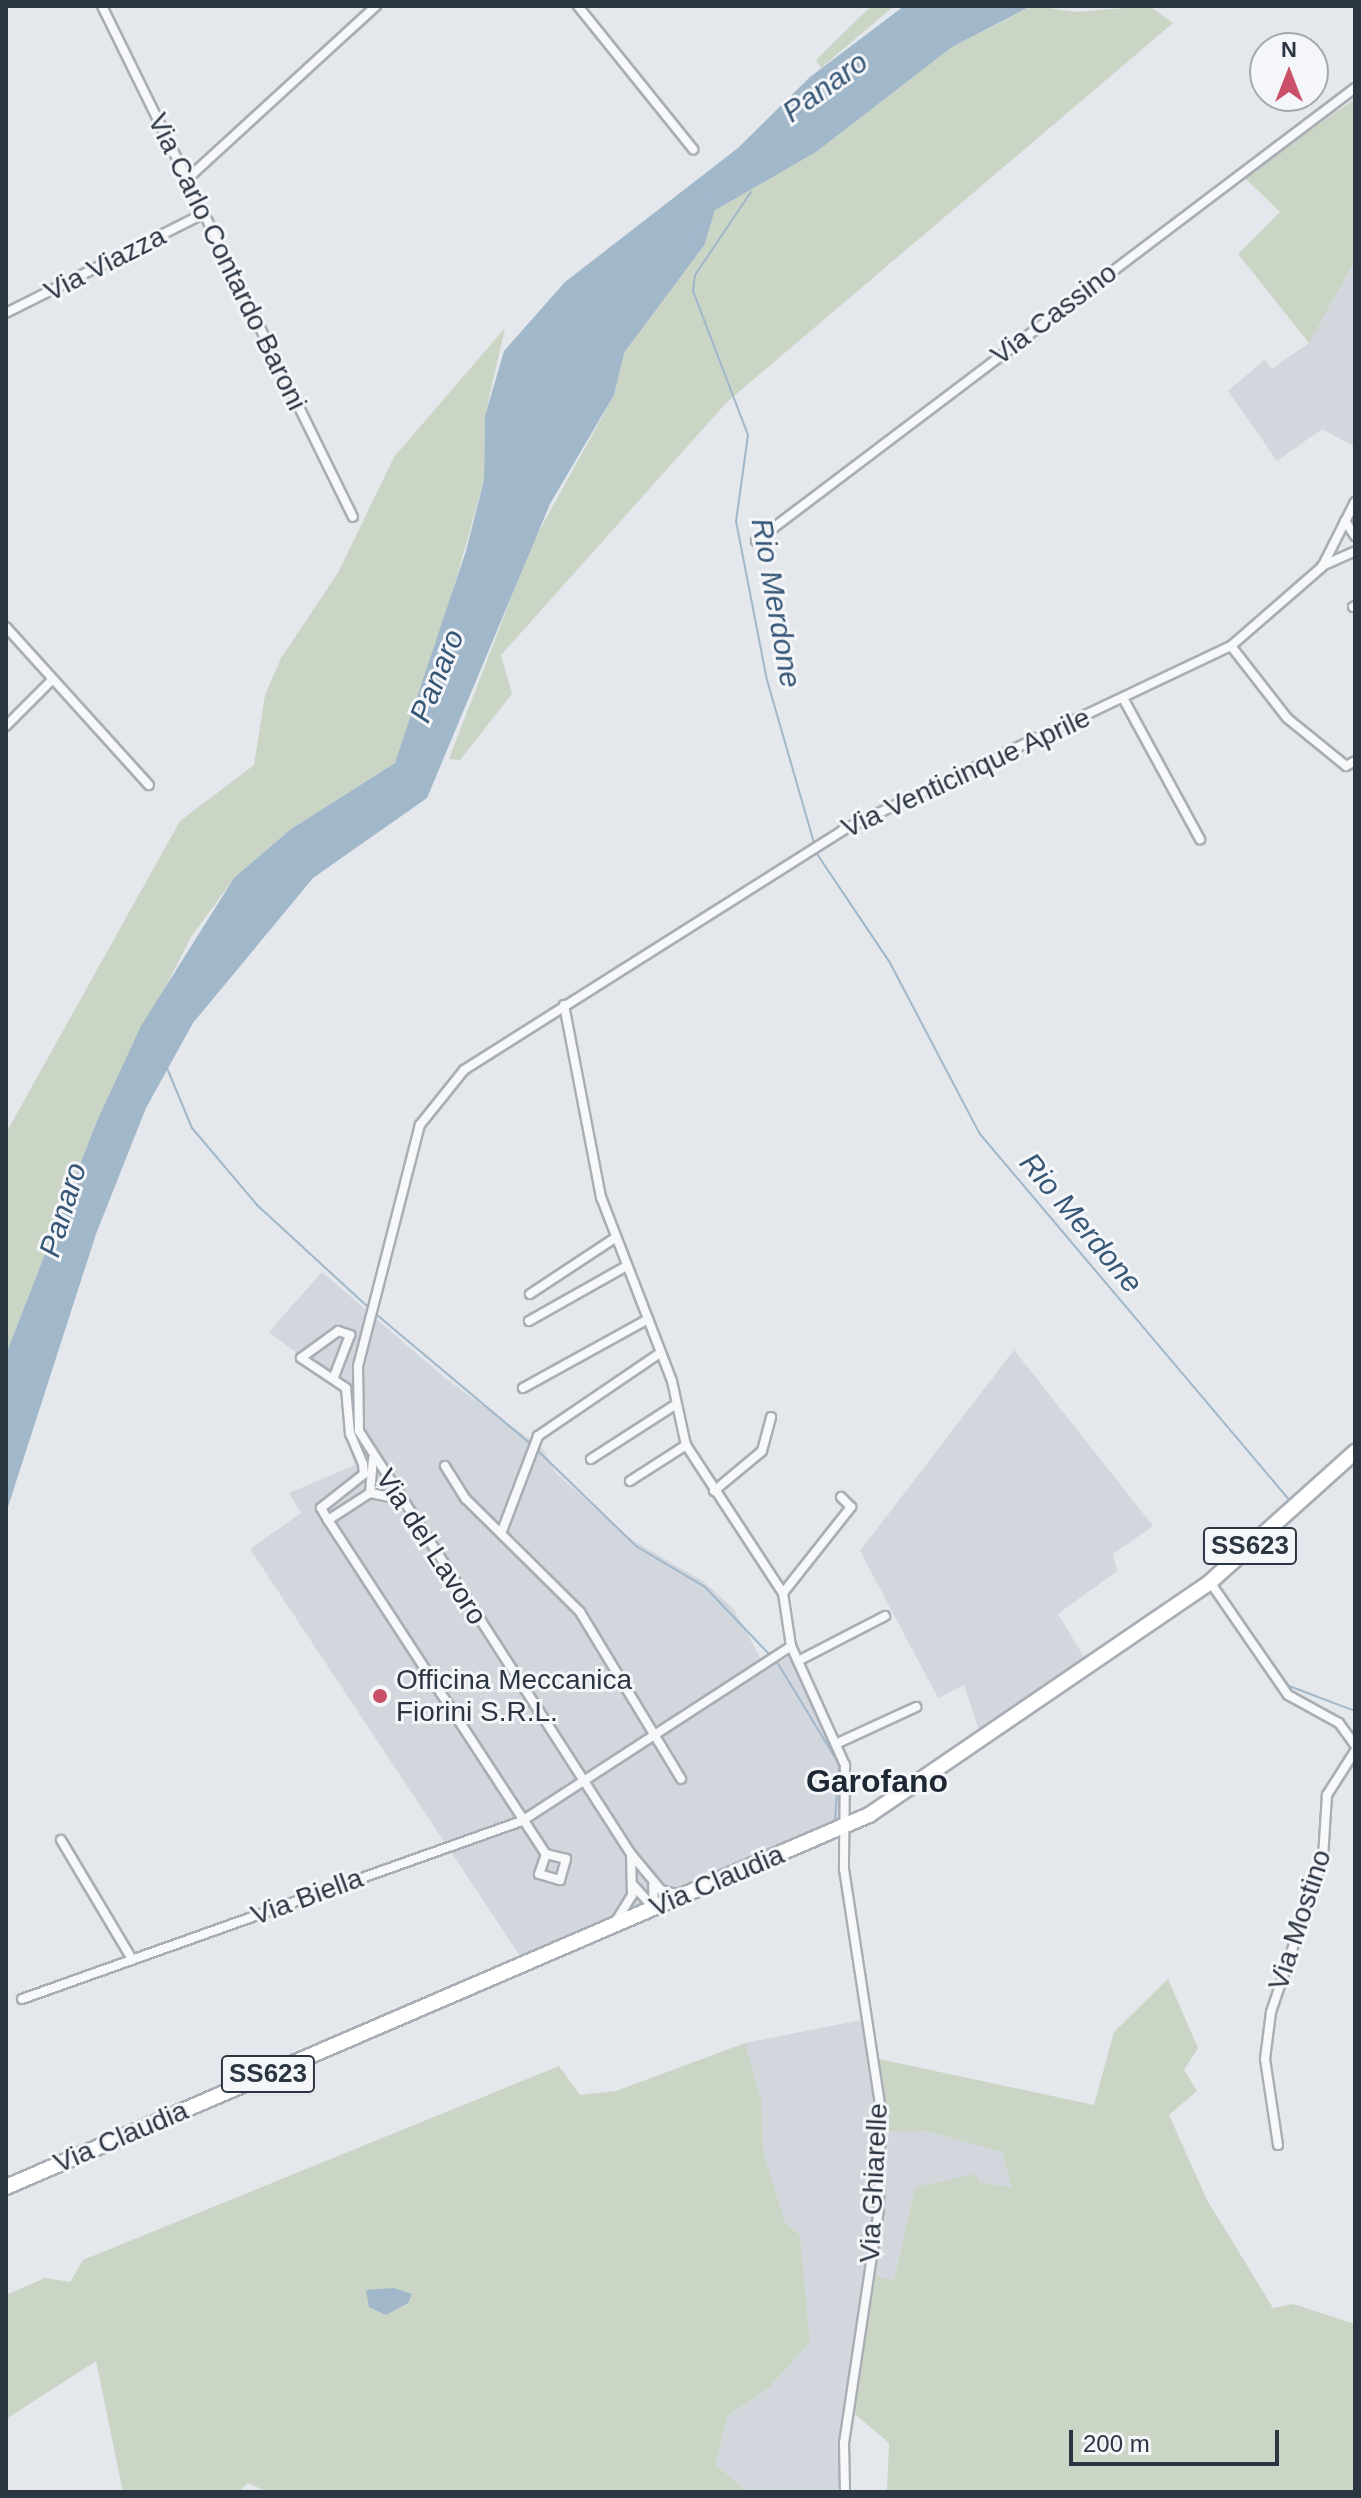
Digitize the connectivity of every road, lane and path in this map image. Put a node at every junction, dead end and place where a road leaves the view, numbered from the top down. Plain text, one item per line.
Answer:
1 (102, 6) edge
2 (376, 6) edge
3 (578, 6) edge
4 (1355, 88) edge
5 (693, 149) dead end
6 (186, 180) junction
7 (203, 214) junction
8 (6, 313) edge
9 (1355, 502) edge
10 (353, 517) dead end
11 (1345, 521) junction
12 (1355, 536) edge
13 (756, 541) dead end
14 (1355, 551) edge
15 (1322, 567) junction
16 (6, 627) edge
17 (1231, 646) junction
18 (52, 680) junction
19 (1123, 698) junction
20 (6, 726) edge
21 (1355, 761) edge
22 (149, 785) dead end
23 (1200, 839) dead end
24 (564, 1005) junction
25 (615, 1238) junction
26 (625, 1267) junction
27 (530, 1294) dead end
28 (648, 1319) junction
29 (529, 1321) dead end
30 (660, 1353) junction
31 (334, 1377) junction
32 (523, 1388) dead end
33 (354, 1393) joint
34 (675, 1405) junction
35 (771, 1417) dead end
36 (686, 1445) junction
37 (1355, 1452) edge
38 (373, 1459) junction
39 (591, 1459) dead end
40 (445, 1466) dead end
41 (630, 1481) dead end
42 (714, 1491) junction
43 (370, 1493) junction
44 (841, 1497) dead end
45 (399, 1499) junction
46 (328, 1520) junction
47 (502, 1531) junction
48 (1210, 1582) junction
49 (783, 1593) junction
50 (885, 1616) dead end
51 (791, 1646) junction
52 (798, 1661) junction
53 (916, 1707) dead end
54 (655, 1734) junction
55 (840, 1742) junction
56 (1355, 1745) edge
57 (1355, 1751) edge
58 (681, 1779) dead end
59 (583, 1780) junction
60 (522, 1821) junction
61 (841, 1828) junction
62 (61, 1840) dead end
63 (546, 1854) dead end
64 (631, 1854) junction
65 (650, 1880) junction
66 (633, 1882) junction
67 (685, 1895) junction
68 (654, 1908) junction
69 (611, 1927) junction
70 (132, 1959) junction
71 (22, 1999) dead end
72 (1278, 2145) dead end
73 (6, 2187) edge
74 (845, 2492) edge

1 - 6 street, Via Carlo Contardo Baroni
2 - 6 street
3 - 5 street
4 - 13 street, Via Cassino
6 - 7 street, Via Carlo Contardo Baroni
7 - 8 street, Via Viazza
7 - 10 street, Via Carlo Contardo Baroni
9 - 11 street, Via Venticinque Aprile
11 - 12 street
11 - 15 street, Via Venticinque Aprile
14 - 15 street
15 - 17 street, Via Venticinque Aprile
16 - 18 street
17 - 19 street, Via Venticinque Aprile
17 - 21 street
18 - 20 street
18 - 22 street
19 - 23 street
19 - 24 street, Via Venticinque Aprile
24 - 25 street
24 - 33 street, Via Venticinque Aprile
25 - 26 street
25 - 27 street
26 - 28 street
26 - 29 street
28 - 30 street
28 - 32 street
30 - 34 street
30 - 47 street
31 - 31 street
31 - 46 street
33 - 38 street, Via del Lavoro
34 - 36 street
34 - 39 street
35 - 42 street
36 - 41 street
36 - 42 street
37 - 48 main road, Via Claudia / SS623
38 - 43 street
38 - 45 street, Via del Lavoro
40 - 47 street
42 - 49 street
43 - 45 street
43 - 46 street
44 - 49 street
45 - 59 street, Via del Lavoro
46 - 60 street
47 - 54 street
48 - 56 street
48 - 61 main road, Via Claudia / SS623
49 - 51 street
50 - 52 street
51 - 52 street
51 - 54 street, Via Biella
52 - 55 street
53 - 55 street
54 - 58 street
54 - 59 street, Via Biella
55 - 61 street
57 - 72 street, Via Mostino
59 - 60 street, Via Biella
59 - 64 street, Via del Lavoro
60 - 63 street
60 - 70 street, Via Biella
61 - 67 main road, Via Claudia / SS623
61 - 74 street, Via Ghiarelle
62 - 70 street
64 - 65 street, Via del Lavoro
64 - 66 street
65 - 67 street
65 - 68 street
66 - 68 street
66 - 69 street
67 - 68 main road, Via Claudia / SS623
68 - 69 main road, Via Claudia / SS623
69 - 73 main road, Via Claudia / SS623
70 - 71 street, Via Biella

